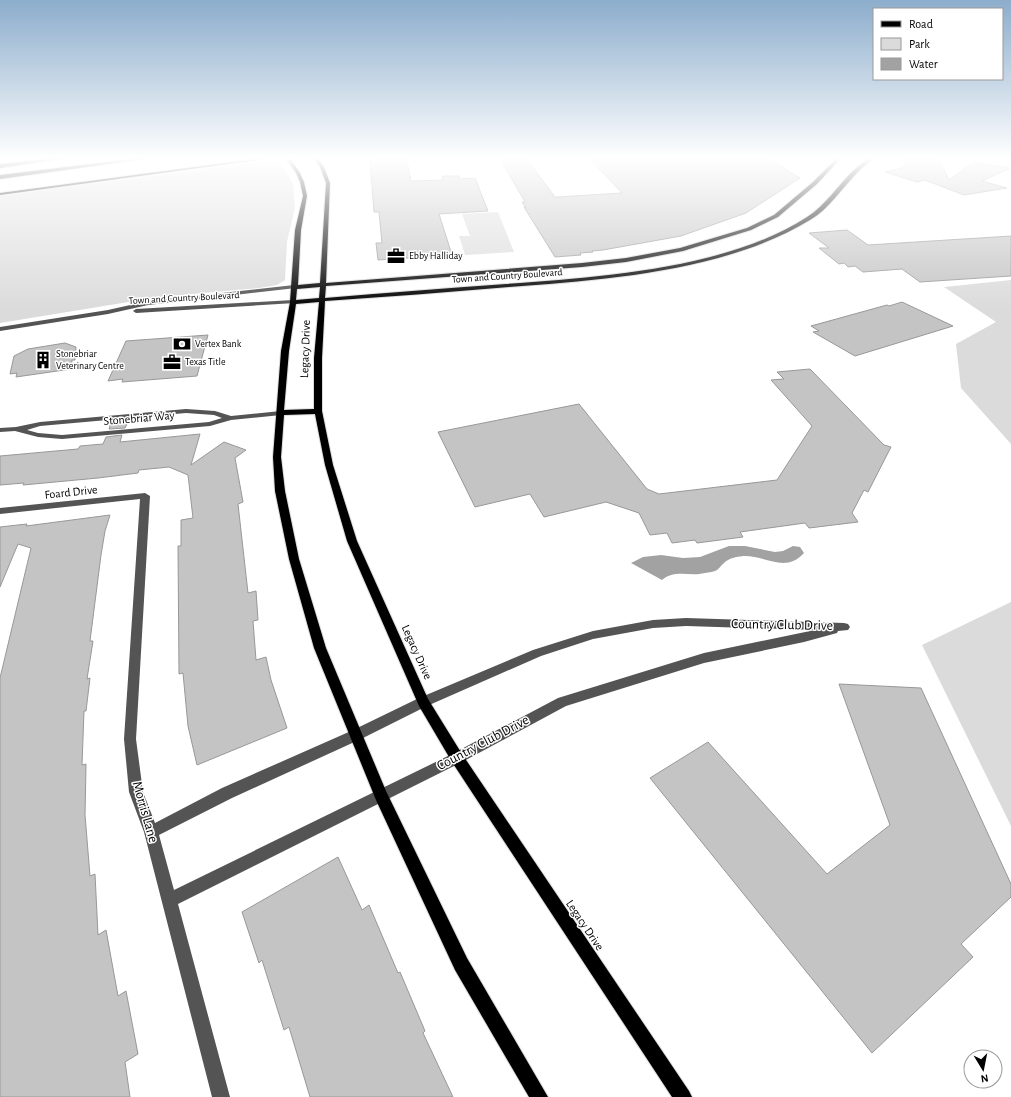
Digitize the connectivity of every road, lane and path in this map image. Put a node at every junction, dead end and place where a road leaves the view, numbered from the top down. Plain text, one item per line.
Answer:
1 (302, 208) edge
2 (327, 208) edge
3 (785, 208) edge
4 (822, 208) edge
5 (323, 285) junction
6 (294, 287) junction
7 (322, 300) junction
8 (293, 302) junction
9 (108, 312) junction
10 (0, 329) edge
11 (318, 411) junction
12 (281, 413) junction
13 (148, 414) junction
14 (230, 418) junction
15 (15, 429) junction
16 (0, 430) edge
17 (141, 430) junction
18 (145, 496) joint
19 (0, 512) edge
20 (423, 702) junction
21 (356, 735) junction
22 (457, 758) junction
23 (381, 795) junction
24 (151, 832) junction
25 (169, 900) junction
26 (221, 1097) edge
27 (539, 1097) edge
28 (682, 1097) edge

1 - 6 main road, Legacy Drive
2 - 5 main road, Legacy Drive
3 - 5 main road, Town and Country Boulevard
4 - 7 main road, Town and Country Boulevard
5 - 6 main road, Town and Country Boulevard
5 - 7 main road, Legacy Drive
6 - 8 main road, Legacy Drive
6 - 9 street, Town and Country Boulevard
7 - 8 main road, Town and Country Boulevard
7 - 11 main road, Legacy Drive
8 - 9 street, Town and Country Boulevard
8 - 12 main road, Legacy Drive
9 - 10 street, Town and Country Boulevard
11 - 12 main road
11 - 20 main road, Legacy Drive
12 - 14 street, Stonebriar Way
12 - 21 main road, Legacy Drive
13 - 14 street
13 - 15 street
13 - 17 street
14 - 17 street, Stonebriar Way
15 - 16 street, Stonebriar Way
15 - 17 street, Stonebriar Way
18 - 19 street, Foard Drive
18 - 24 street, Morris Lane
20 - 21 street, Country Club Drive
20 - 22 main road, Legacy Drive
20 - 22 street, Country Club Drive
21 - 23 main road, Legacy Drive
21 - 24 street, Country Club Drive
22 - 23 street, Country Club Drive
22 - 28 main road, Legacy Drive
23 - 25 street, Country Club Drive
23 - 27 main road, Legacy Drive
24 - 25 street, Morris Lane
25 - 26 street, Morris Lane

